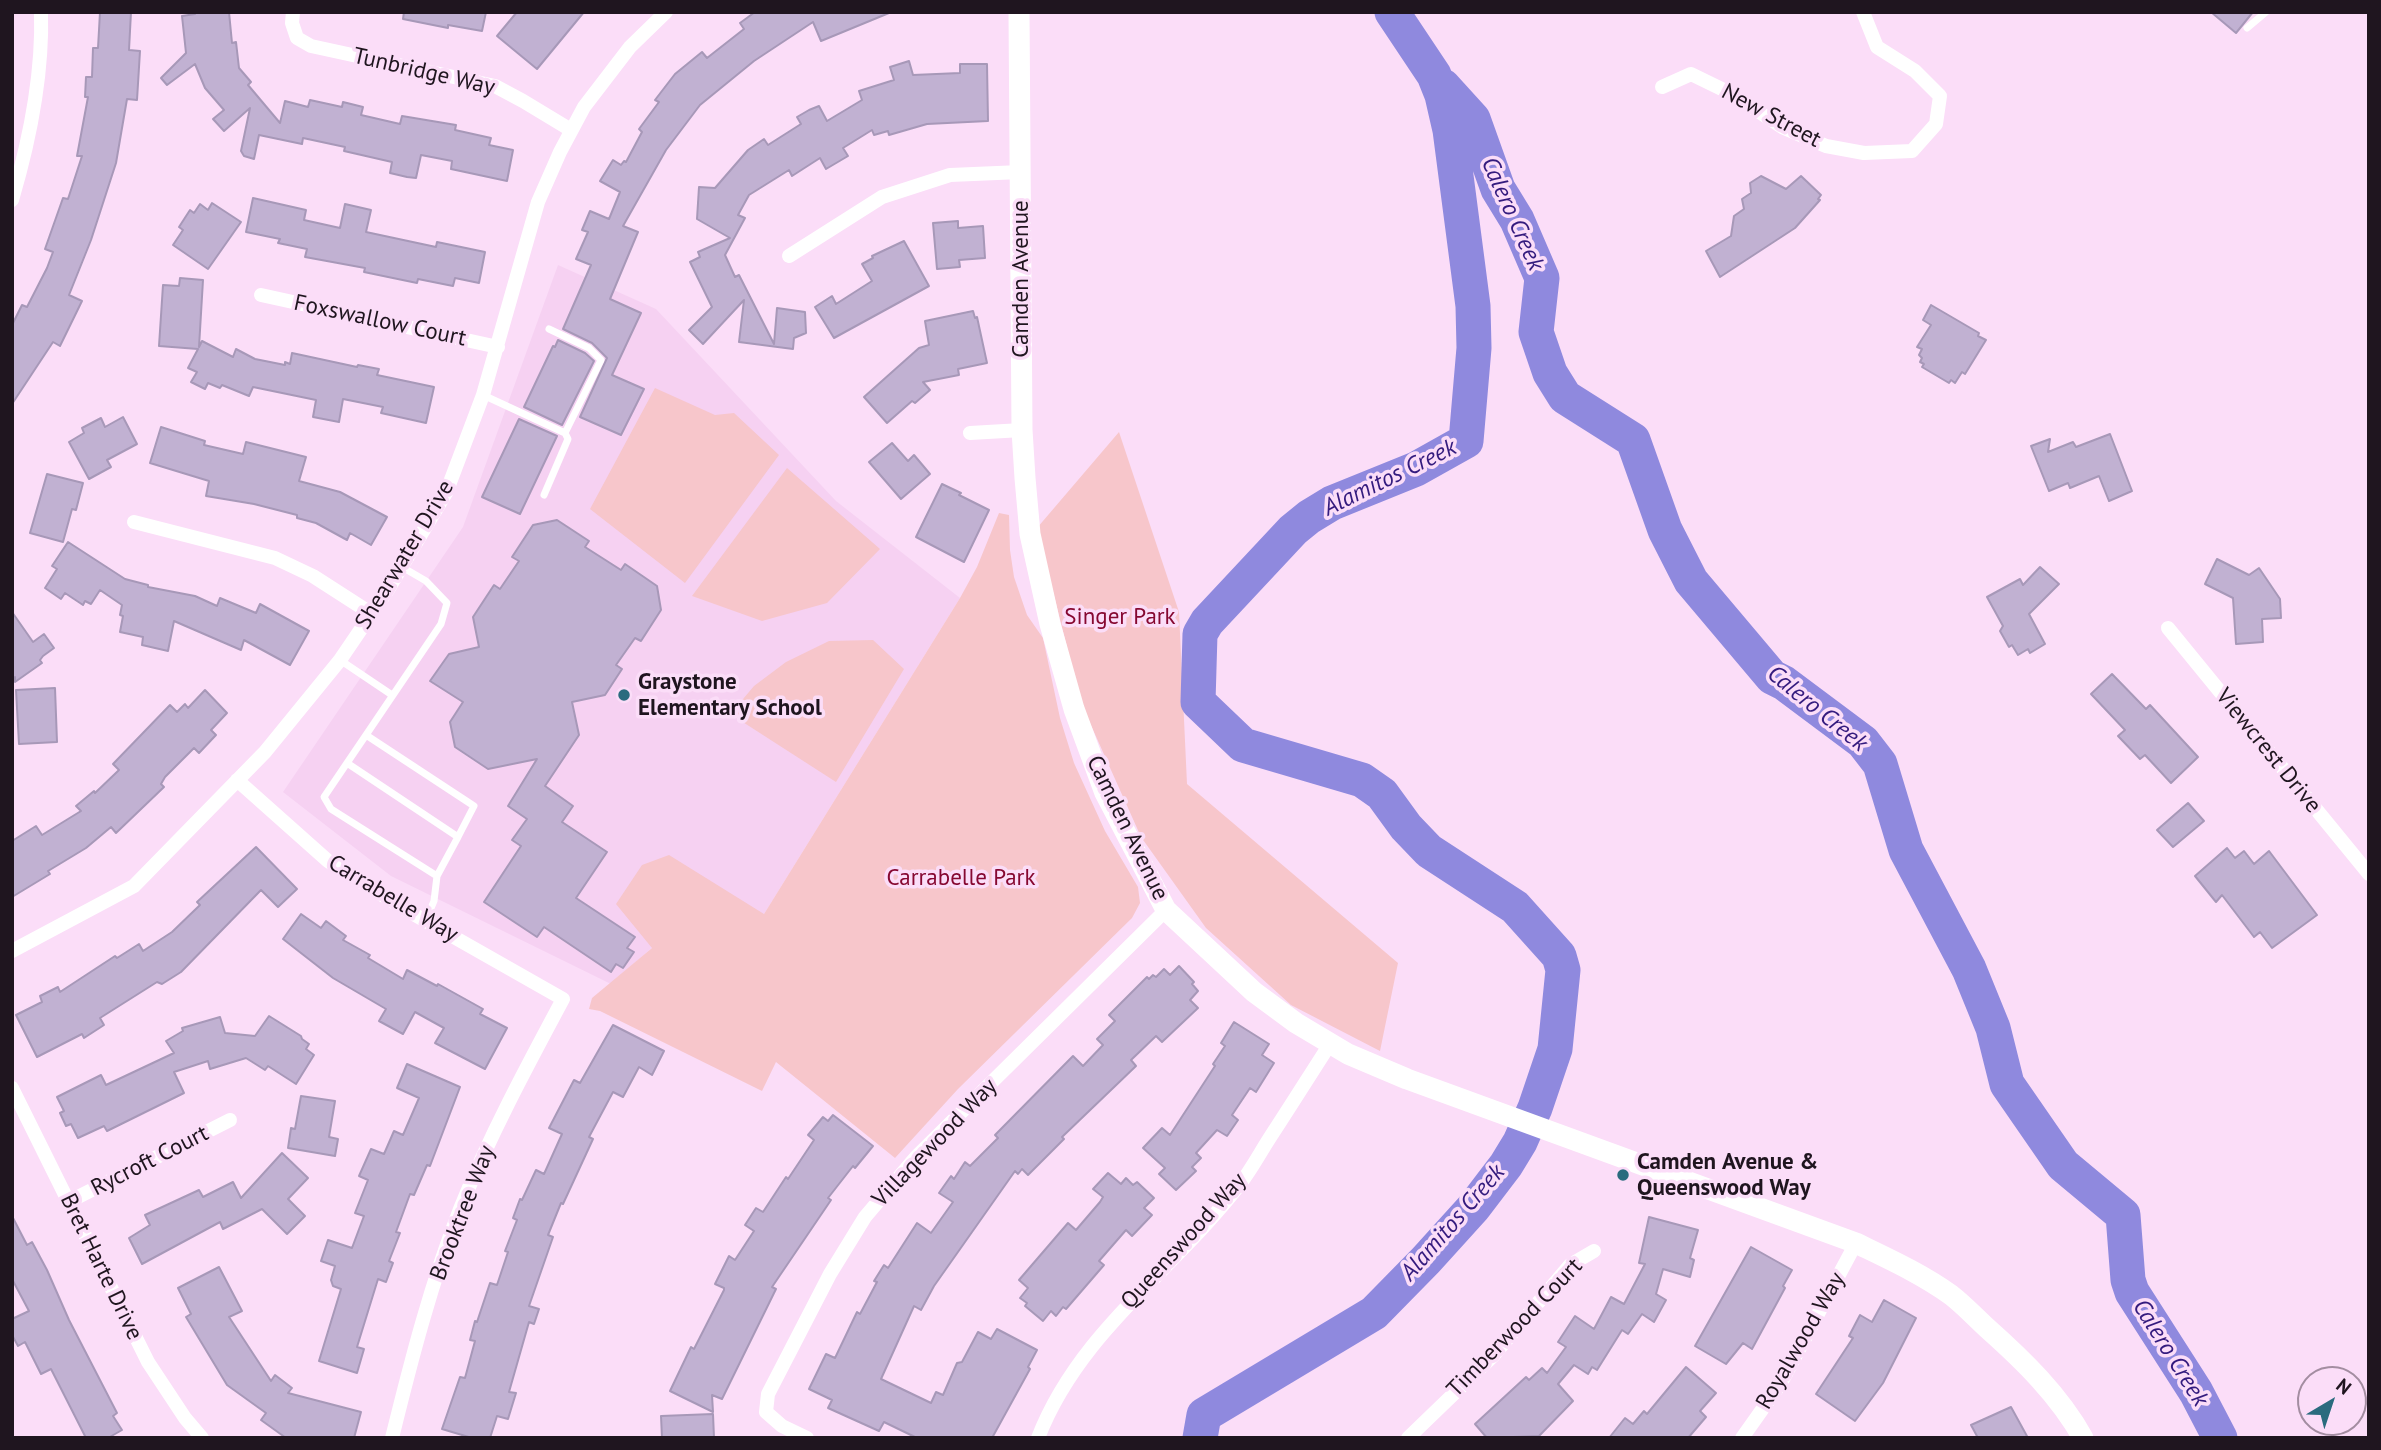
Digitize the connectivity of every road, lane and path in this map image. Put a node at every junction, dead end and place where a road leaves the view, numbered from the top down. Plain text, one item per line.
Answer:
1 (41, 12) edge
2 (293, 12) edge
3 (666, 12) edge
4 (1019, 12) edge
5 (1863, 12) edge
6 (2266, 12) edge
7 (2247, 28) dead end
8 (1662, 87) dead end
9 (571, 130) junction
10 (1021, 172) junction
11 (12, 200) edge
12 (789, 256) dead end
13 (261, 295) dead end
14 (549, 329) dead end
15 (498, 347) junction
16 (483, 395) junction
17 (1022, 430) junction
18 (565, 433) junction
19 (970, 433) dead end
20 (544, 495) dead end
21 (134, 522) dead end
22 (402, 567) junction
23 (372, 614) junction
24 (2168, 628) dead end
25 (340, 660) junction
26 (393, 695) junction
27 (366, 735) junction
28 (347, 763) junction
29 (237, 780) junction
30 (458, 837) junction
31 (2369, 874) edge
32 (437, 876) junction
33 (1166, 911) junction
34 (426, 921) junction
35 (12, 951) edge
36 (563, 999) joint
37 (1331, 1044) junction
38 (12, 1088) edge
39 (230, 1120) dead end
40 (70, 1201) junction
41 (1856, 1243) junction
42 (1594, 1251) dead end
43 (202, 1438) edge
44 (391, 1438) edge
45 (807, 1438) edge
46 (1038, 1438) edge
47 (1408, 1438) edge
48 (1742, 1438) edge
49 (2083, 1438) edge

1 - 11 street
2 - 9 street, Tunbridge Way
3 - 9 street, Shearwater Drive
4 - 10 street, Camden Avenue
5 - 8 street, New Street
6 - 7 lane
9 - 15 street, Shearwater Drive
10 - 12 street
10 - 17 street, Camden Avenue
13 - 15 street, Foxswallow Court
14 - 18 lane
15 - 16 street, Shearwater Drive
16 - 18 lane
16 - 22 street, Shearwater Drive
17 - 19 street
17 - 33 street, Camden Avenue
18 - 20 lane
21 - 23 street
22 - 23 street, Shearwater Drive
22 - 26 lane
23 - 25 street, Shearwater Drive
24 - 31 street, Viewcrest Drive
25 - 26 lane
25 - 29 street, Shearwater Drive
26 - 27 lane
27 - 28 lane
27 - 30 lane
28 - 30 lane
28 - 32 lane
29 - 34 street, Carrabelle Way
29 - 35 street, Shearwater Drive
30 - 32 lane
32 - 34 lane
33 - 37 street, Camden Avenue
33 - 45 street, Villagewood Way
34 - 36 street, Carrabelle Way
36 - 44 street, Brooktree Way
37 - 41 street, Camden Avenue
37 - 46 street, Queenswood Way
38 - 40 street, Bret Harte Drive
39 - 40 street, Rycroft Court
40 - 43 street, Bret Harte Drive
41 - 48 street, Royalwood Way
41 - 49 street, Camden Avenue
42 - 47 street, Timberwood Court

